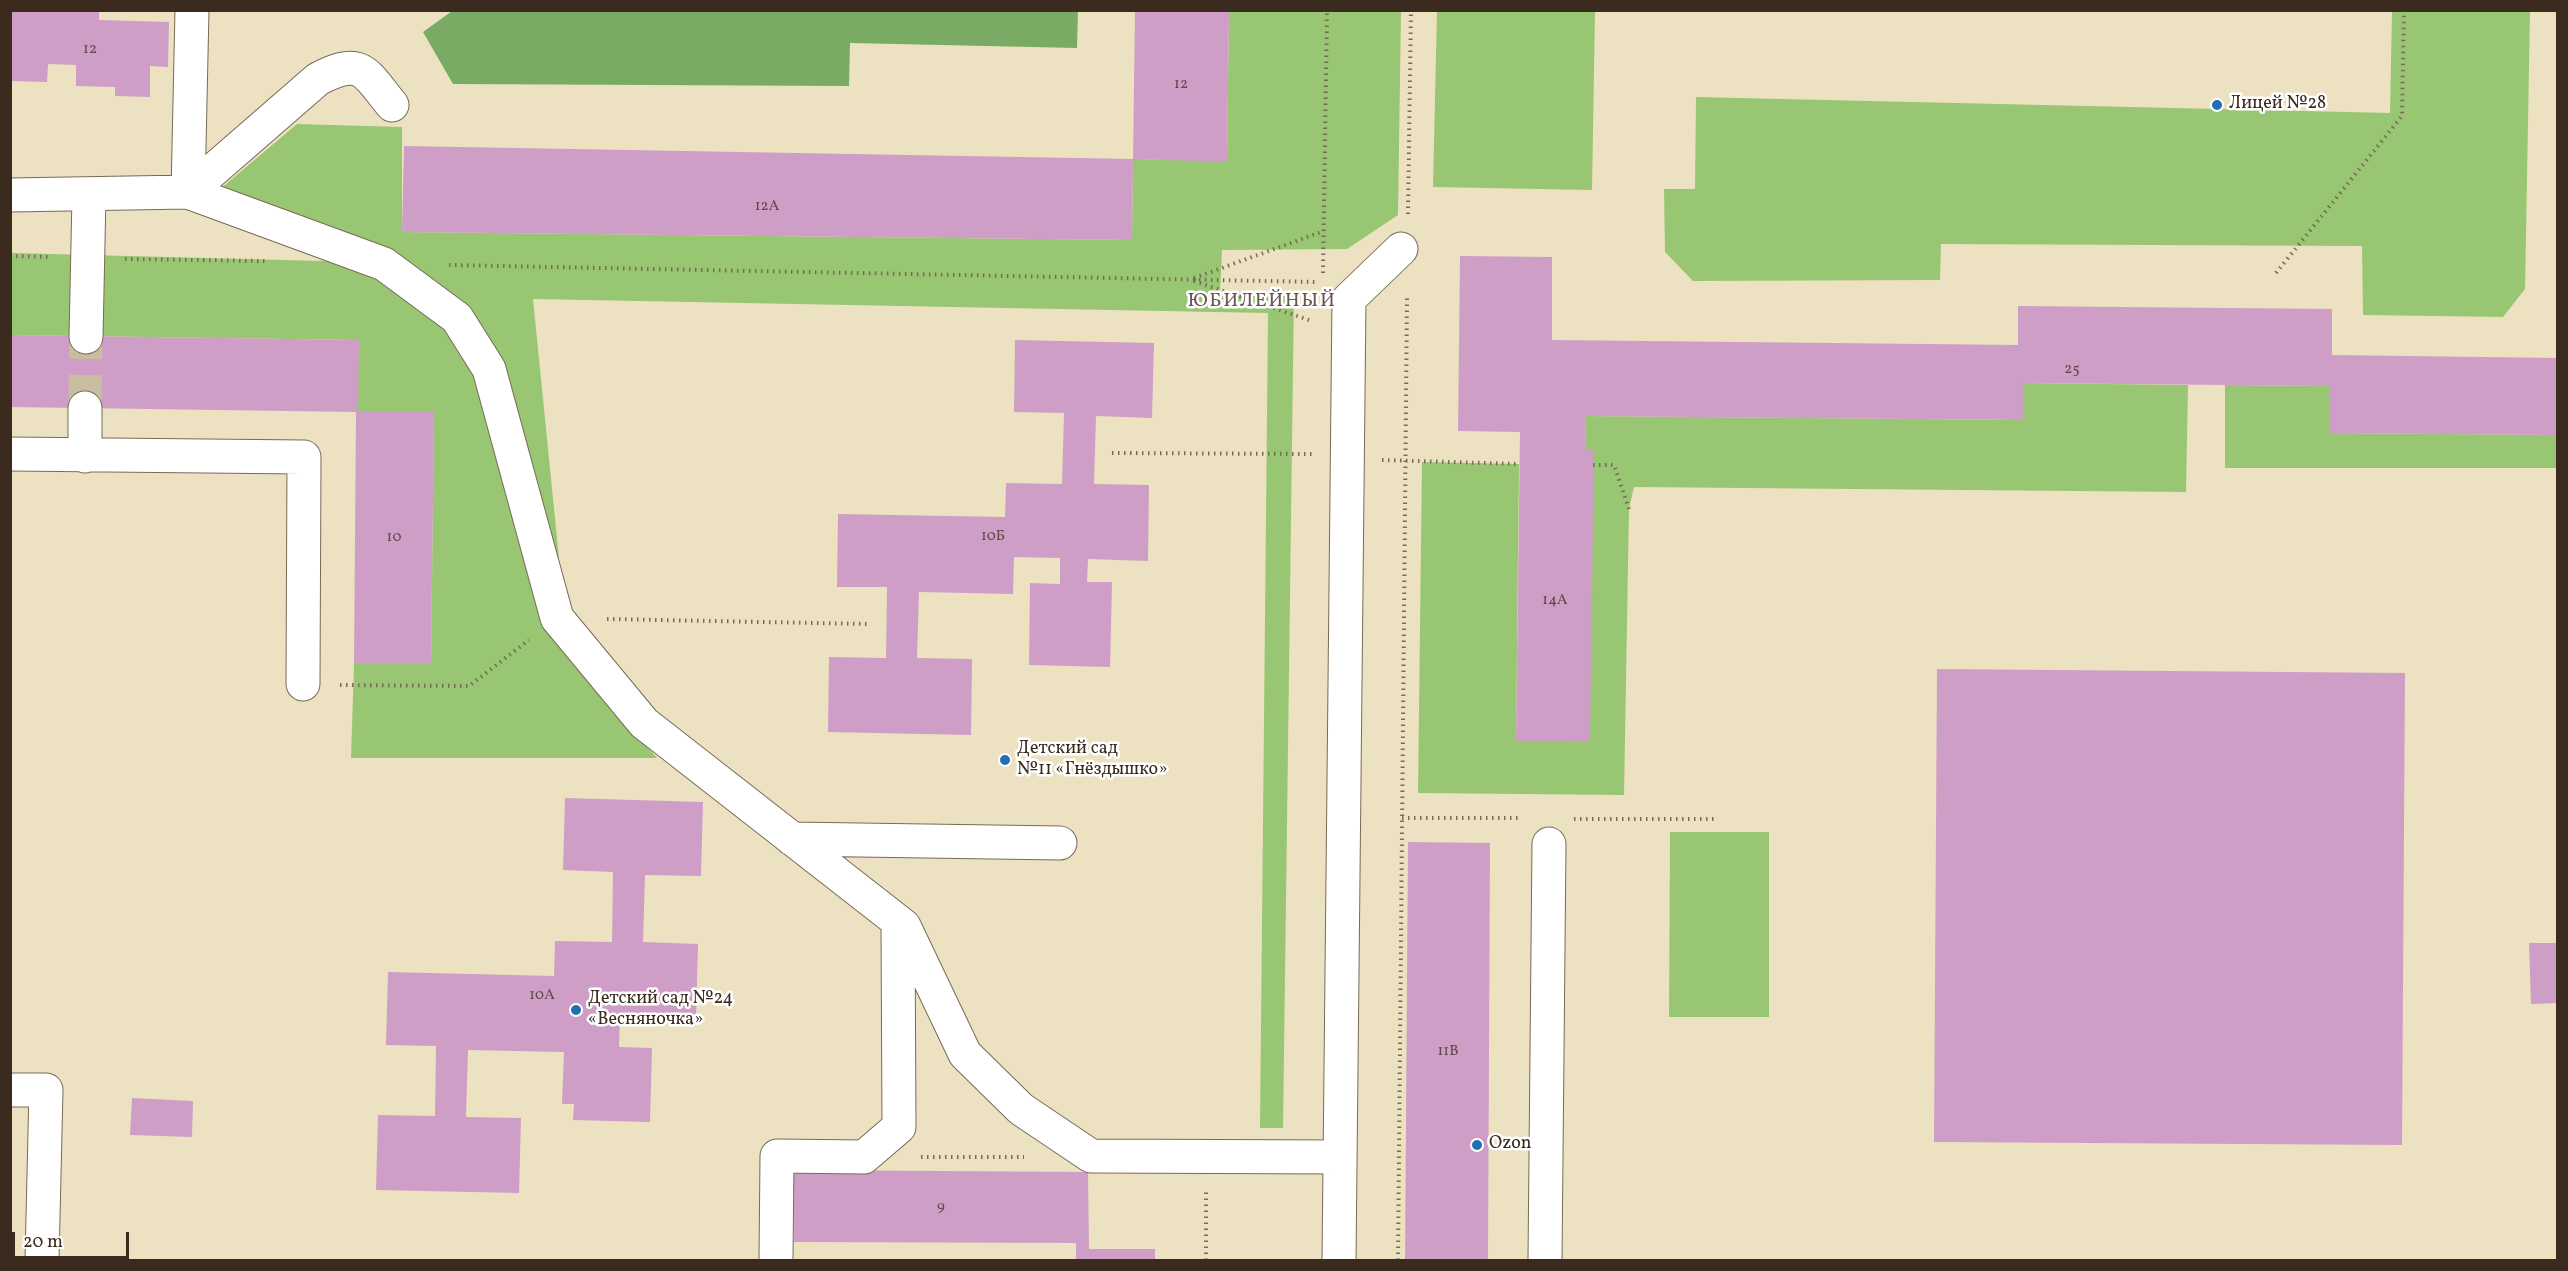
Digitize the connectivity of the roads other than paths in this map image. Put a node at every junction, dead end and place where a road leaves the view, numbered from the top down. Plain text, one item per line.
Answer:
1 (192, 10) edge
2 (392, 105) dead end
3 (188, 192) junction
4 (10, 195) edge
5 (89, 196) junction
6 (1404, 237) road end
7 (86, 337) tunnel mouth
8 (85, 408) tunnel mouth
9 (10, 454) edge
10 (85, 456) junction
11 (303, 684) road end
12 (792, 839) junction
13 (1060, 843) dead end
14 (1550, 844) dead end
15 (898, 923) junction
16 (10, 1090) edge
17 (1340, 1157) junction
18 (42, 1260) edge
19 (776, 1260) edge
20 (1339, 1260) edge
21 (1545, 1260) edge

1 - 3 street
2 - 3 street
3 - 5 street
3 - 12 street
4 - 5 street
5 - 7 street
6 - 17 street
8 - 10 street
9 - 10 street
10 - 11 street
12 - 13 street
12 - 15 street
14 - 21 street
15 - 17 street
15 - 19 street
16 - 18 street
17 - 20 street

